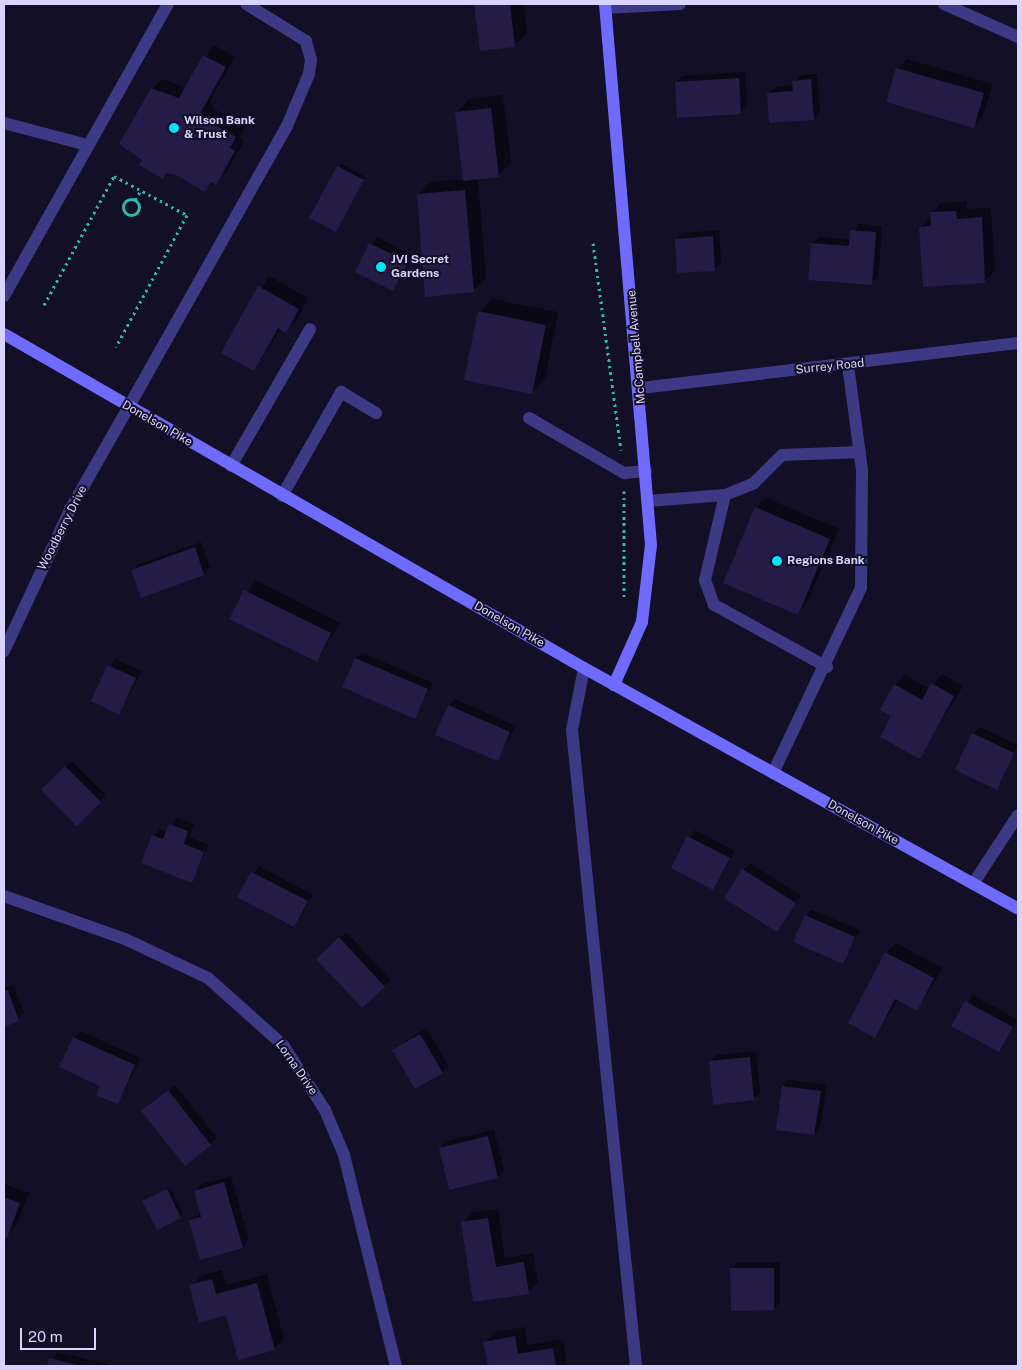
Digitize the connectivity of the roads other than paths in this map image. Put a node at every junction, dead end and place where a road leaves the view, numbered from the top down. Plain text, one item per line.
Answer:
1 (246, 4) edge
2 (680, 4) edge
3 (944, 4) edge
4 (606, 6) edge
5 (166, 7) edge
6 (1018, 37) edge
7 (4, 123) edge
8 (88, 145) junction
9 (4, 296) edge
10 (310, 329) dead end
11 (4, 334) edge
12 (1018, 343) edge
13 (848, 365) junction
14 (641, 388) junction
15 (128, 408) junction
16 (376, 413) dead end
17 (529, 418) dead end
18 (860, 452) junction
19 (231, 466) junction
20 (646, 471) junction
21 (726, 495) junction
22 (282, 496) junction
23 (648, 501) junction
24 (4, 651) edge
25 (827, 667) junction
26 (584, 668) junction
27 (614, 685) junction
28 (773, 773) junction
29 (1018, 815) edge
30 (973, 884) junction
31 (4, 896) edge
32 (1018, 909) edge
33 (396, 1366) edge
34 (636, 1366) edge

1 - 15 street, Woodberry Drive
2 - 4 street
3 - 6 street
4 - 14 main road, McCampbell Avenue
5 - 8 street
7 - 8 street
8 - 9 street
10 - 19 street
11 - 15 main road, Donelson Pike
12 - 13 street, Surrey Road
13 - 14 street, Surrey Road
13 - 18 street
14 - 20 main road, McCampbell Avenue
15 - 19 main road, Donelson Pike
15 - 24 street, Woodberry Drive
16 - 22 street
17 - 20 street
18 - 21 street
18 - 25 street
19 - 22 main road, Donelson Pike
20 - 23 main road, McCampbell Avenue
21 - 23 street
21 - 25 street
22 - 26 main road, Donelson Pike
23 - 27 main road, McCampbell Avenue
25 - 28 street
26 - 27 main road, Donelson Pike
26 - 34 street
27 - 28 main road, Donelson Pike
28 - 30 main road, Donelson Pike
29 - 30 street
30 - 32 main road, Donelson Pike
31 - 33 street, Lorna Drive

